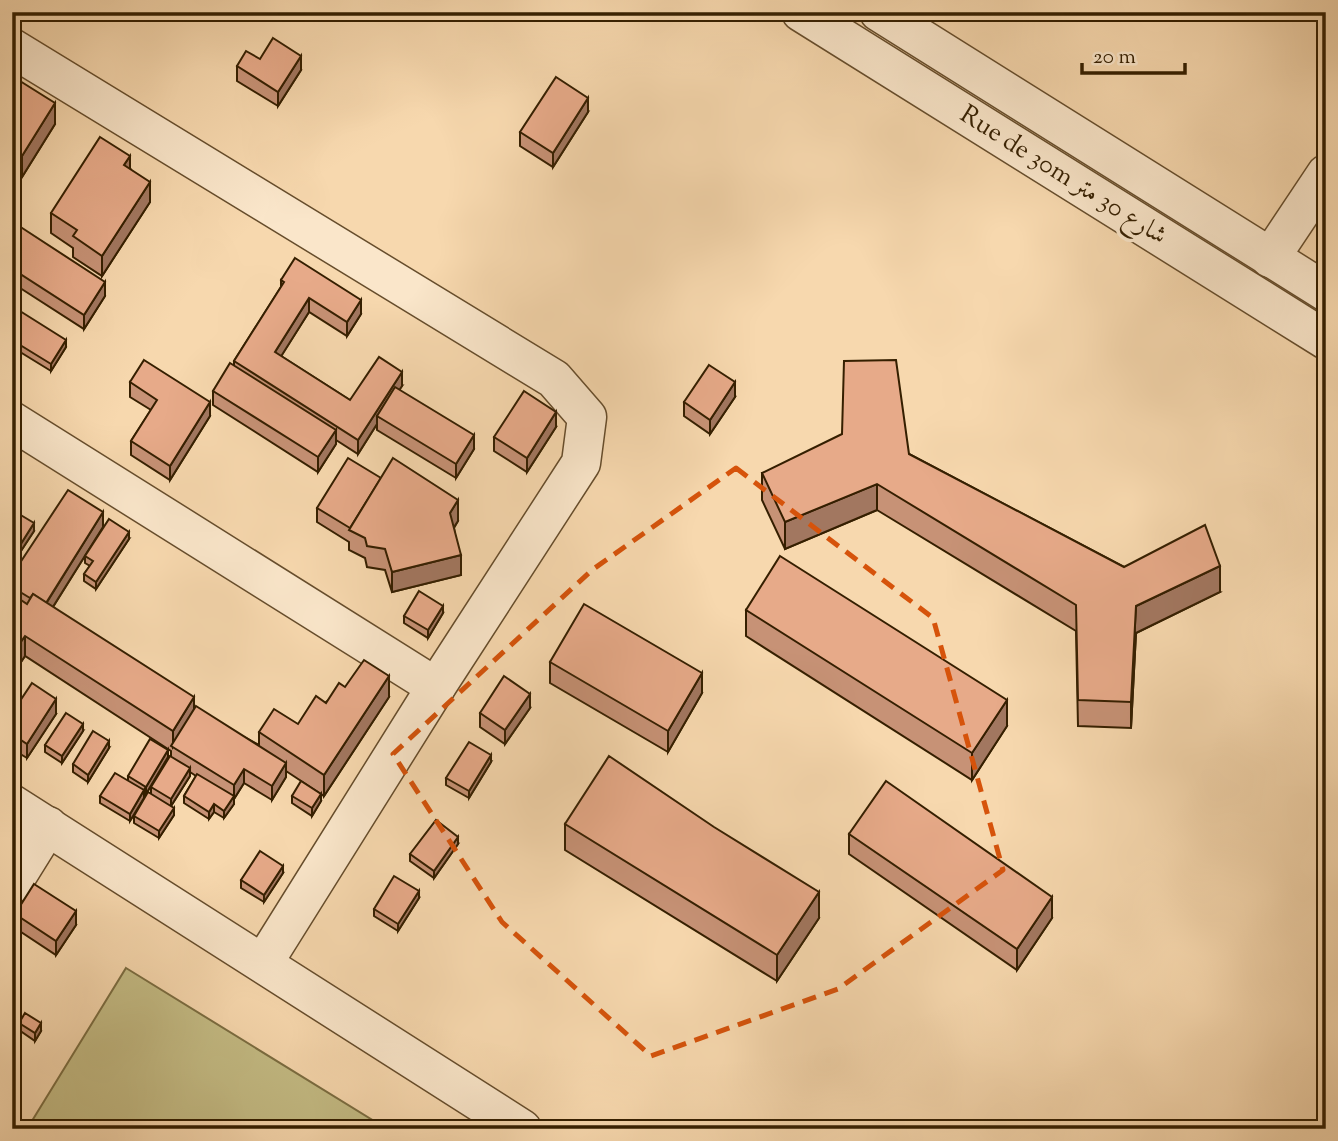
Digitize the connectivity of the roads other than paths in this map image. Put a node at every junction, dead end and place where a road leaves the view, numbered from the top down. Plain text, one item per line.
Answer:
1 (801, 12) edge
2 (879, 12) edge
3 (12, 48) edge
4 (1326, 174) edge
5 (1270, 258) junction
6 (1326, 292) edge
7 (1326, 340) edge
8 (12, 421) edge
9 (436, 687) junction
10 (12, 804) edge
11 (48, 826) junction
12 (12, 884) edge
13 (264, 962) junction
14 (522, 1129) edge

1 - 7 street, Rue de 30m شارع 30 متر
2 - 5 street, Rue de 30m شارع 30 متر
3 - 9 street
4 - 5 street
5 - 6 street, Rue de 30m شارع 30 متر
8 - 9 street
9 - 13 street
10 - 11 street
11 - 12 street
11 - 13 street
13 - 14 street

